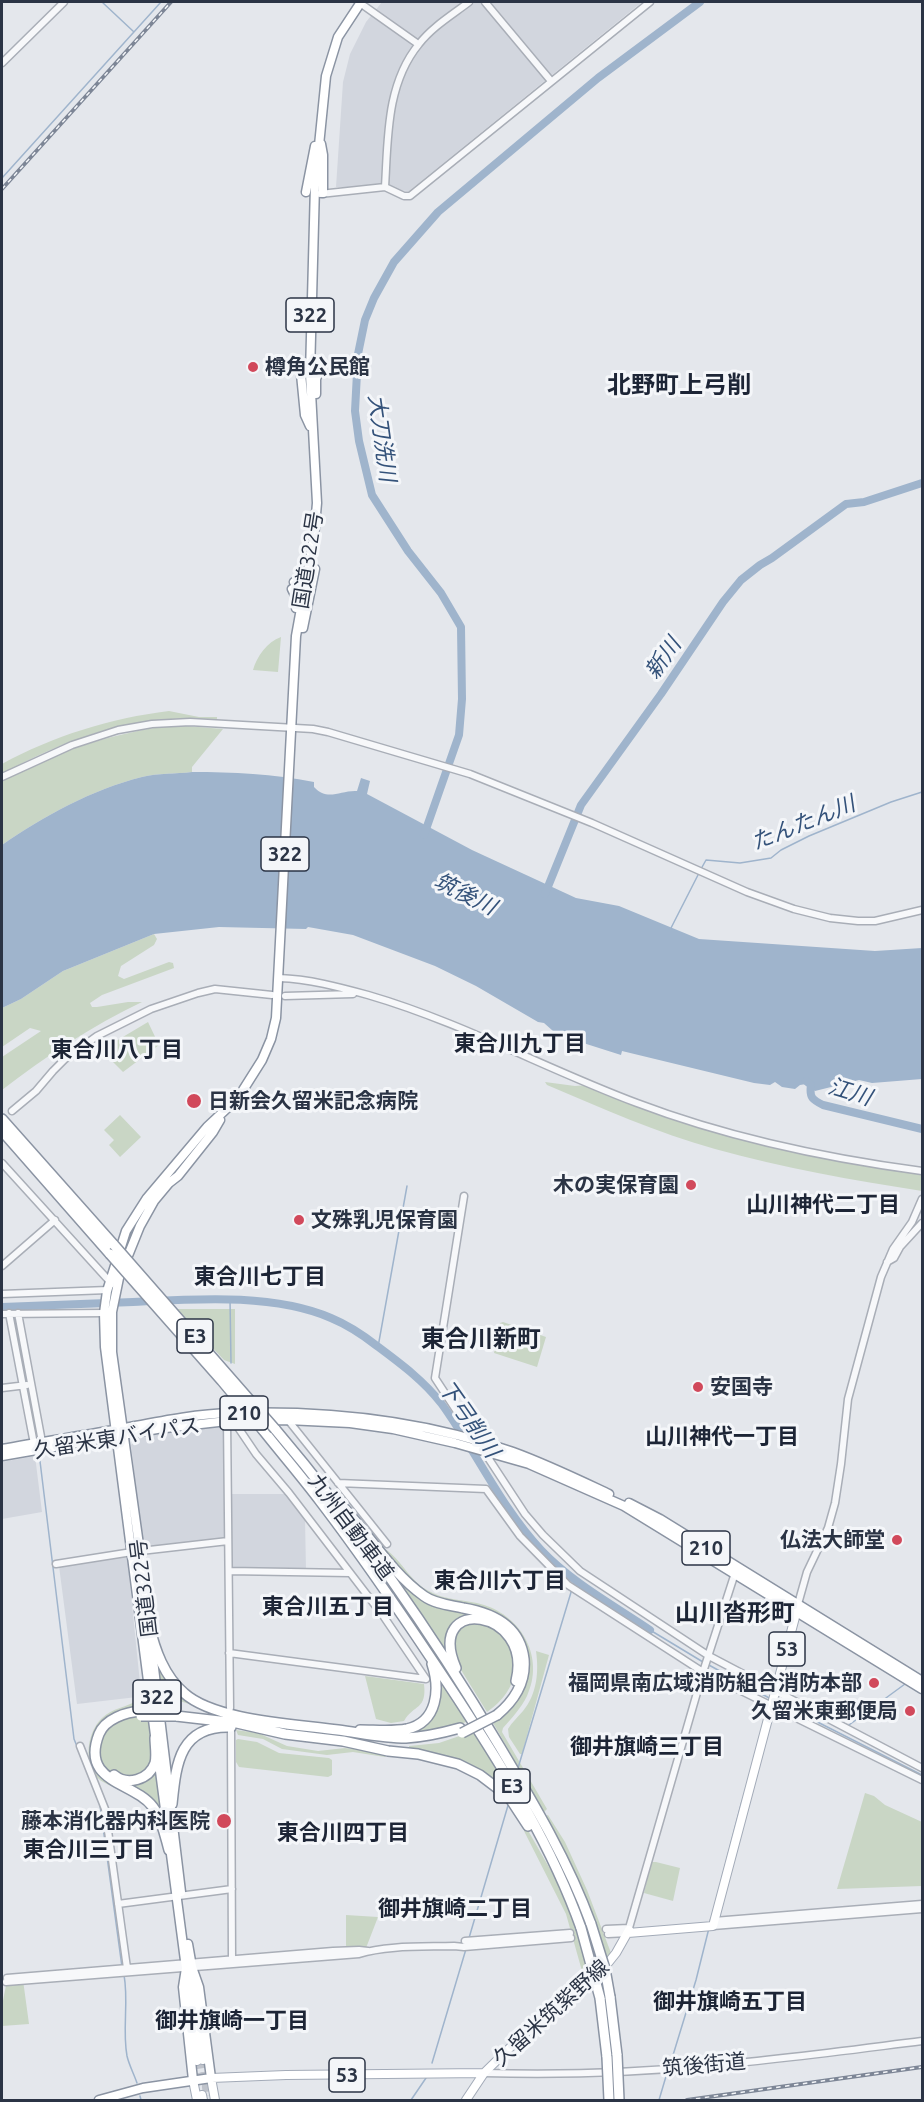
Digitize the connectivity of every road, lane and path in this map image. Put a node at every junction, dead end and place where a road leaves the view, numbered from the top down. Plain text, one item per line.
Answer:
1 (64, 2) edge
2 (360, 2) edge
3 (469, 2) edge
4 (485, 2) edge
5 (650, 2) edge
6 (418, 44) junction
7 (2, 63) edge
8 (551, 81) junction
9 (319, 131) junction
10 (385, 188) junction
11 (307, 193) dead end
12 (322, 193) joint
13 (300, 364) dead end
14 (318, 374) dead end
15 (312, 429) junction
16 (313, 548) junction
17 (309, 572) junction
18 (297, 633) junction
19 (291, 731) junction
20 (2, 777) edge
21 (922, 910) edge
22 (279, 976) junction
23 (360, 993) junction
24 (272, 995) dead end
25 (285, 996) dead end
26 (12, 1111) dead end
27 (2, 1119) edge
28 (2, 1131) edge
29 (2, 1162) edge
30 (922, 1171) edge
31 (464, 1196) dead end
32 (922, 1199) edge
33 (55, 1220) junction
34 (922, 1223) edge
35 (886, 1262) junction
36 (2, 1266) edge
37 (111, 1290) junction
38 (2, 1294) edge
39 (107, 1309) junction
40 (5, 1313) edge
41 (18, 1313) junction
42 (30, 1384) junction
43 (22, 1385) junction
44 (2, 1388) edge
45 (230, 1418) junction
46 (287, 1420) junction
47 (120, 1432) junction
48 (477, 1441) junction
49 (38, 1445) junction
50 (290, 1446) junction
51 (2, 1449) edge
52 (483, 1450) junction
53 (2, 1456) edge
54 (338, 1483) junction
55 (228, 1541) junction
56 (387, 1544) dead end
57 (136, 1552) junction
58 (56, 1564) dead end
59 (229, 1571) junction
60 (350, 1573) junction
61 (735, 1573) junction
62 (797, 1608) junction
63 (149, 1625) junction
64 (229, 1653) junction
65 (428, 1653) junction
66 (709, 1656) junction
67 (703, 1672) junction
68 (922, 1681) edge
69 (464, 1687) junction
70 (922, 1689) edge
71 (775, 1693) junction
72 (772, 1705) junction
73 (230, 1708) dead end
74 (141, 1713) junction
75 (495, 1713) junction
76 (264, 1724) junction
77 (231, 1731) dead end
78 (344, 1731) junction
79 (461, 1731) junction
80 (155, 1738) junction
81 (343, 1741) junction
82 (80, 1746) dead end
83 (922, 1768) edge
84 (922, 1780) edge
85 (172, 1804) junction
86 (169, 1850) junction
87 (232, 1889) junction
88 (179, 1895) junction
89 (118, 1904) junction
90 (922, 1904) edge
91 (922, 1910) edge
92 (577, 1918) junction
93 (713, 1923) junction
94 (629, 1930) junction
95 (607, 1932) dead end
96 (570, 1936) dead end
97 (368, 1951) junction
98 (232, 1960) junction
99 (189, 1966) junction
100 (124, 1970) junction
101 (7, 1980) dead end
102 (922, 2041) edge
103 (200, 2061) tunnel mouth
104 (484, 2073) junction
105 (211, 2078) junction
106 (193, 2080) junction
107 (203, 2098) edge
108 (99, 2100) edge
109 (215, 2100) edge
110 (466, 2100) edge
111 (609, 2100) edge
112 (619, 2100) edge

1 - 7 street
2 - 6 street
2 - 9 highway, 国道322号 / 322
3 - 6 street
4 - 8 street
5 - 8 street
6 - 10 street
8 - 10 street
9 - 11 highway
9 - 12 highway
9 - 15 highway, 国道322号 / 322
10 - 12 street
13 - 15 highway
14 - 15 highway
15 - 16 highway, 国道322号 / 322
16 - 17 highway, 国道322号 / 322
16 - 18 highway
17 - 18 highway, 国道322号 / 322
17 - 18 highway
18 - 19 highway, 国道322号 / 322
19 - 20 street
19 - 21 street
19 - 22 highway, 国道322号 / 322
22 - 23 street
22 - 37 highway, 国道322号 / 322
23 - 25 street
23 - 30 street
24 - 26 street
27 - 50 highway, 九州自動車道 / E3, bridge
28 - 65 highway, 九州自動車道 / E3, bridge
29 - 33 street
31 - 48 street
32 - 35 street
33 - 36 street
33 - 37 street
34 - 35 street
35 - 62 street
37 - 38 street
37 - 39 highway, 国道322号 / 322
39 - 41 street
39 - 47 highway, 国道322号 / 322
40 - 41 street
40 - 43 street
41 - 42 street
42 - 43 street
42 - 49 street
43 - 44 street
43 - 49 street
45 - 46 highway, 久留米東バイパス / 210
45 - 47 highway, 久留米東バイパス / 210
45 - 48 highway, 久留米東バイパス / 210
45 - 55 street
45 - 60 street
46 - 52 highway, 久留米東バイパス / 210
46 - 54 street
47 - 49 highway, 久留米東バイパス / 210
47 - 57 highway, 国道322号 / 322
48 - 52 street
48 - 62 highway, 久留米東バイパス / 210
49 - 51 highway, 久留米東バイパス / 210
49 - 53 highway, 久留米東バイパス / 210
50 - 69 highway, 九州自動車道 / E3
50 - 75 highway
52 - 61 highway, 久留米東バイパス / 210
52 - 66 street
54 - 56 street
54 - 67 street
55 - 57 street
55 - 59 street
57 - 58 street
57 - 63 highway, 国道322号 / 322
57 - 80 highway, 国道322号 / 322
59 - 60 street
59 - 64 street
60 - 64 street
61 - 62 highway, 久留米東バイパス / 210
61 - 66 street
62 - 68 highway, 久留米東バイパス / 210
62 - 70 highway, 久留米東バイパス / 210
62 - 71 main road, 53
63 - 76 highway
63 - 85 highway, 国道322号 / 322
64 - 73 street
65 - 78 highway
65 - 92 highway, 九州自動車道 / E3
66 - 67 street
66 - 71 street
67 - 72 street
67 - 94 street
69 - 75 highway
69 - 112 highway, 九州自動車道 / E3, bridge
71 - 72 main road, 53
71 - 83 street
72 - 84 street
72 - 93 main road, 53
74 - 76 highway
74 - 80 highway
74 - 86 highway
75 - 79 highway, bridge
76 - 78 highway
76 - 81 highway
76 - 85 highway
77 - 87 street
78 - 79 highway
79 - 81 highway
80 - 86 highway, 国道322号 / 322
81 - 92 highway
82 - 89 street
85 - 88 highway, 国道322号 / 322
86 - 88 highway, 国道322号 / 322
87 - 88 street
87 - 98 street
88 - 89 street
88 - 99 highway, 国道322号 / 322
89 - 100 street
90 - 93 street
91 - 93 street
92 - 111 highway, 九州自動車道 / E3, bridge
93 - 94 main road
94 - 95 street
94 - 104 main road, 久留米筑紫野線
96 - 97 street
97 - 98 street
97 - 99 street
98 - 99 street
99 - 100 street
99 - 103 main road
99 - 105 highway, 国道322号 / 322
99 - 106 highway, 国道322号 / 322
100 - 101 street
102 - 104 street, 筑後街道
104 - 105 main road, 久留米筑紫野線 / 53
104 - 110 main road
105 - 106 highway
105 - 109 main road
106 - 107 main road
106 - 108 highway

